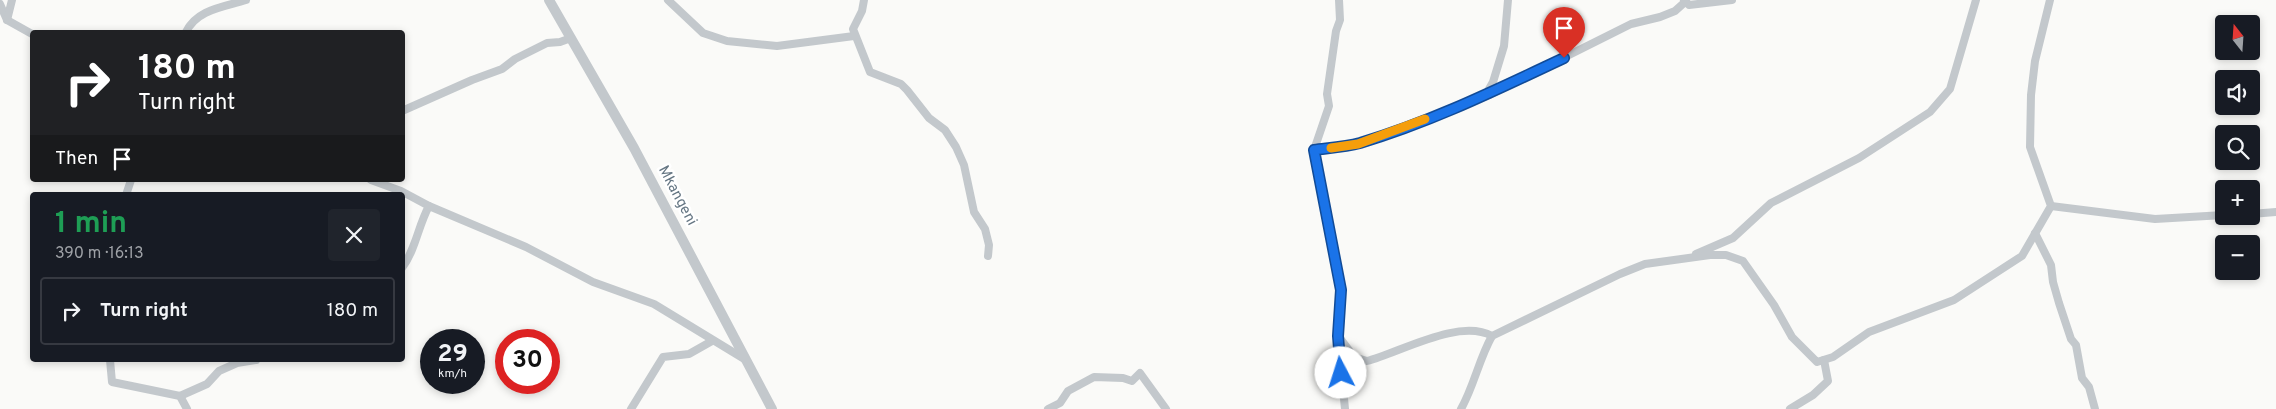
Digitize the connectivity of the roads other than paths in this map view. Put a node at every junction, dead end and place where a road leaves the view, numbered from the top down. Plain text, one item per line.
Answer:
1 (12, 0) edge
2 (246, 0) edge
3 (549, 0) edge
4 (668, 0) edge
5 (864, 0) edge
6 (1339, 0) edge
7 (1508, 0) edge
8 (1732, 0) edge
9 (1976, 0) edge
10 (2050, 0) edge
11 (1684, 1) edge
12 (0, 4) edge
13 (7, 20) junction
14 (187, 30) edge
15 (30, 33) edge
16 (854, 36) junction
17 (571, 38) junction
18 (1489, 95) junction
19 (405, 110) edge
20 (1314, 150) junction
21 (376, 182) edge
22 (403, 192) edge
23 (405, 193) edge
24 (429, 206) junction
25 (2051, 206) junction
26 (2276, 212) edge
27 (2260, 213) edge
28 (2215, 216) edge
29 (2035, 233) junction
30 (988, 256) dead end
31 (1688, 258) junction
32 (405, 264) edge
33 (1338, 336) junction
34 (1492, 336) junction
35 (712, 341) junction
36 (746, 360) junction
37 (1824, 360) junction
38 (110, 362) edge
39 (243, 362) edge
40 (180, 396) junction
41 (187, 409) edge
42 (631, 409) edge
43 (772, 409) edge
44 (1048, 409) edge
45 (1166, 409) edge
46 (1345, 409) edge
47 (1461, 409) edge
48 (1790, 409) edge
49 (2095, 409) edge

1 - 13 street
2 - 14 street
3 - 17 street, Mkangeni
4 - 16 street
5 - 16 street
6 - 20 street
7 - 18 street
8 - 11 street
9 - 31 street
10 - 25 street
11 - 18 street
12 - 13 street
13 - 15 street
16 - 30 street
17 - 19 street
17 - 36 street, Mkangeni
18 - 20 street
20 - 33 street
21 - 22 street
23 - 24 street
24 - 32 street
24 - 35 street
25 - 28 street
25 - 29 street
26 - 27 street
29 - 37 street
29 - 49 street
31 - 34 street
31 - 37 street
33 - 34 street
33 - 46 street
34 - 47 street
35 - 36 street
35 - 42 street
36 - 43 street, Mkangeni
37 - 48 street
38 - 40 street
39 - 40 street
40 - 41 street
44 - 45 street

